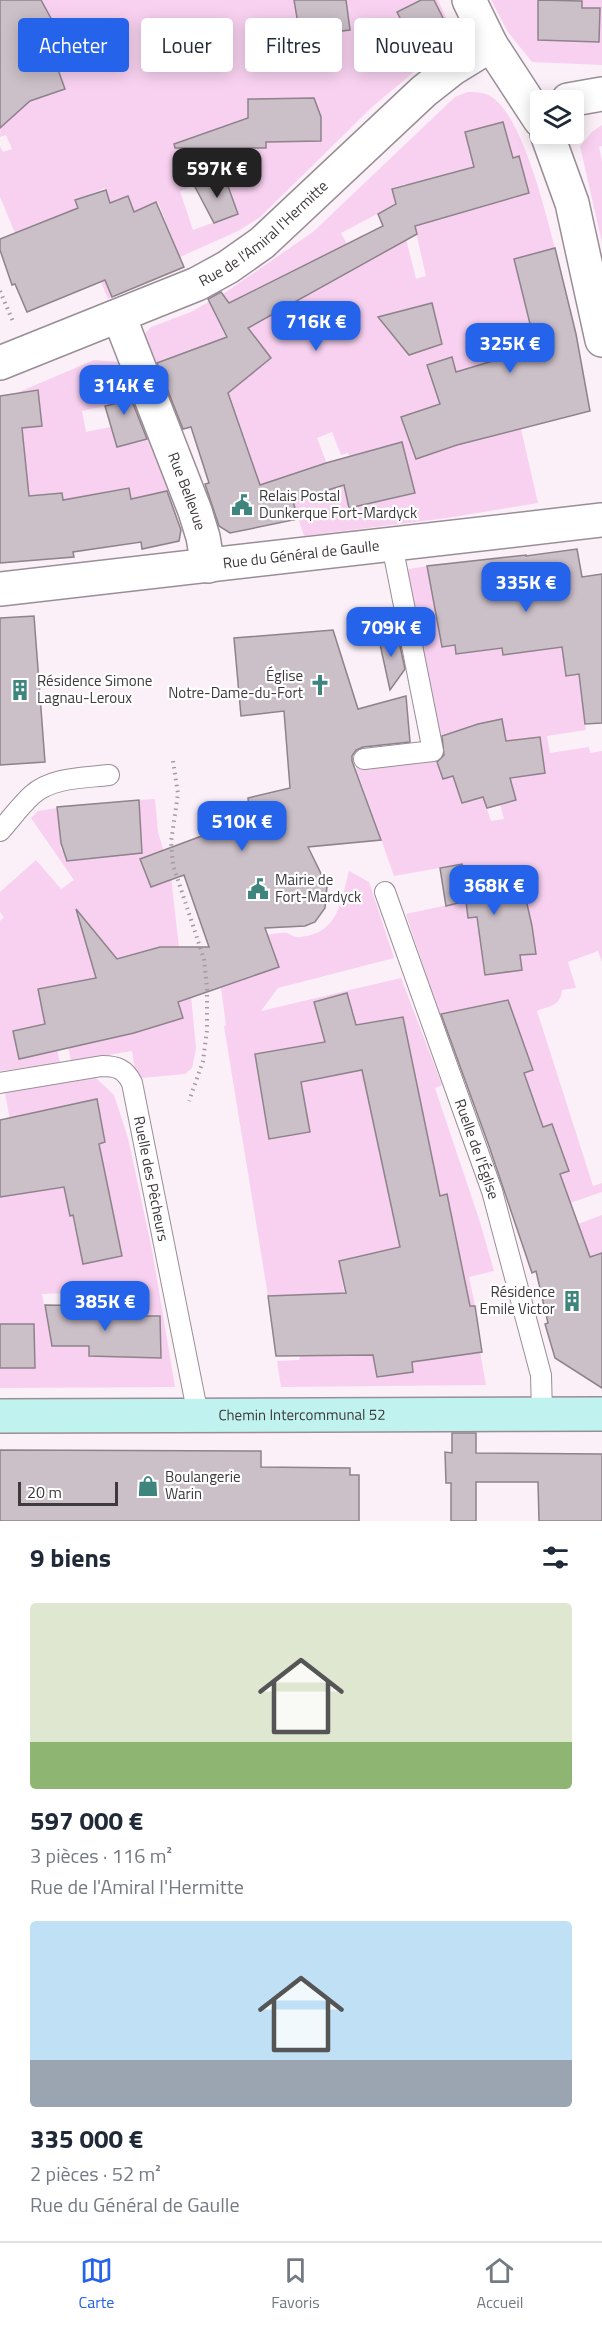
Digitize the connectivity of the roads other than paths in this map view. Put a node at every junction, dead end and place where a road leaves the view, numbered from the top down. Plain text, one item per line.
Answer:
1 (469, 0) edge
2 (490, 45) junction
3 (602, 94) edge
4 (584, 97) edge
5 (530, 103) edge
6 (550, 144) edge
7 (119, 316) junction
8 (602, 340) edge
9 (0, 363) edge
10 (602, 520) edge
11 (392, 545) junction
12 (208, 566) junction
13 (0, 589) edge
14 (364, 759) dead end
15 (109, 775) dead end
16 (0, 831) edge
17 (385, 892) dead end
18 (0, 1083) edge
19 (542, 1414) junction
20 (602, 1414) edge
21 (198, 1415) junction
22 (0, 1416) edge

1 - 2 street
2 - 5 street
2 - 7 street, Rue de l'Amiral l'Hermitte
3 - 4 street
6 - 8 street
7 - 9 street, Rue de l'Amiral l'Hermitte
7 - 12 street, Rue Bellevue
10 - 11 street, Rue du Général de Gaulle
11 - 12 street, Rue du Général de Gaulle
11 - 14 lane
12 - 13 street, Rue du Général de Gaulle
15 - 16 lane
17 - 19 lane, Ruelle de l'Église
18 - 21 lane, Ruelle des Pêcheurs
19 - 20 main road, Chemin Intercommunal 52
19 - 21 main road, Chemin Intercommunal 52
21 - 22 main road, Chemin Intercommunal 52

